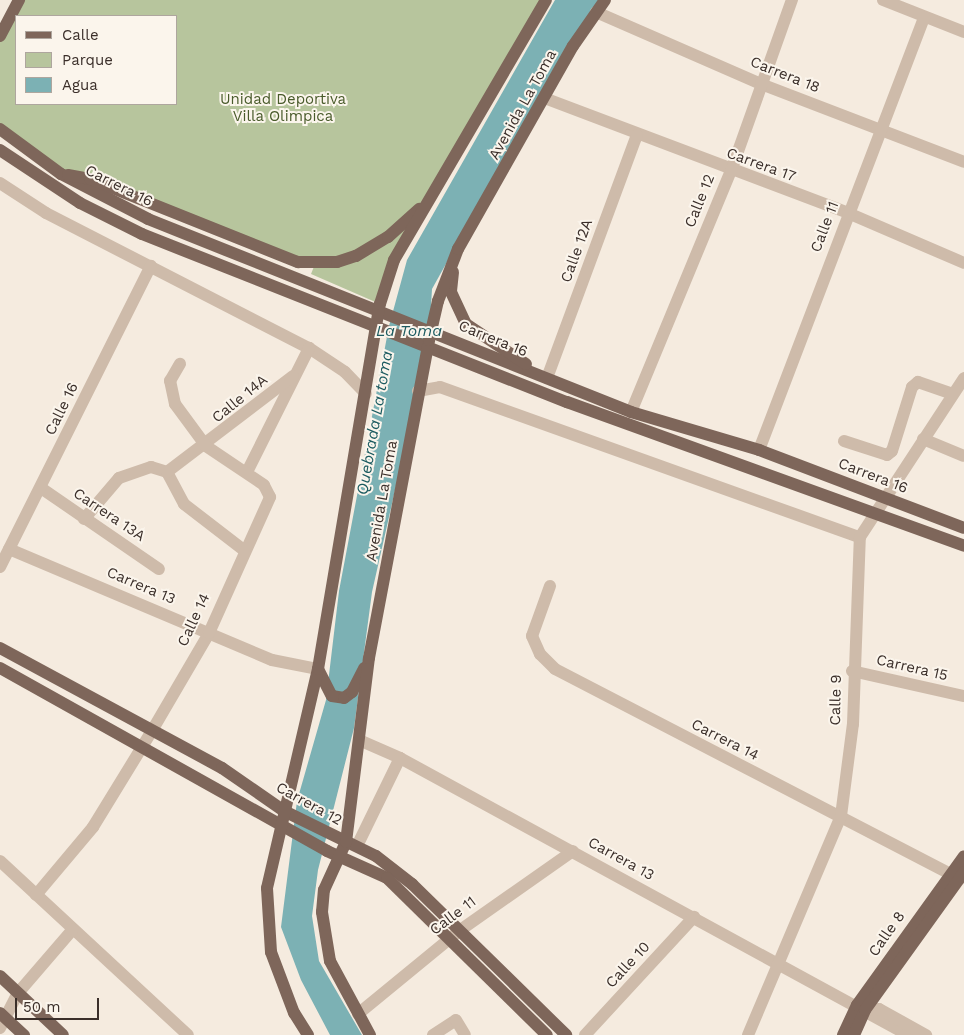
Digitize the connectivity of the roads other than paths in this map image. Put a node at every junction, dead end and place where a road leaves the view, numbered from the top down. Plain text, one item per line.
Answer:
1 (19, 0) edge
2 (546, 0) edge
3 (553, 0) edge
4 (605, 0) edge
5 (792, 0) edge
6 (883, 0) edge
7 (598, 6) edge
8 (538, 15) junction
9 (924, 17) junction
10 (964, 32) edge
11 (0, 36) edge
12 (761, 84) junction
13 (547, 99) junction
14 (0, 129) edge
15 (879, 130) junction
16 (637, 135) junction
17 (0, 150) edge
18 (964, 162) edge
19 (731, 171) junction
20 (61, 174) junction
21 (0, 183) edge
22 (427, 202) junction
23 (848, 213) junction
24 (458, 249) junction
25 (964, 263) edge
26 (151, 266) junction
27 (309, 348) junction
28 (180, 364) dead end
29 (294, 376) junction
30 (546, 377) junction
31 (964, 378) edge
32 (418, 391) junction
33 (366, 394) junction
34 (952, 394) junction
35 (631, 412) junction
36 (923, 439) junction
37 (844, 441) dead end
38 (206, 446) junction
39 (759, 450) junction
40 (964, 456) edge
41 (167, 472) junction
42 (247, 472) junction
43 (41, 488) junction
44 (888, 499) junction
45 (876, 512) junction
46 (84, 519) junction
47 (964, 528) edge
48 (860, 537) junction
49 (964, 546) edge
50 (9, 549) junction
51 (245, 551) junction
52 (0, 567) edge
53 (159, 569) dead end
54 (550, 586) dead end
55 (209, 632) junction
56 (0, 648) edge
57 (369, 658) junction
58 (0, 668) edge
59 (318, 669) junction
60 (852, 671) junction
61 (964, 696) edge
62 (153, 729) junction
63 (359, 740) junction
64 (142, 745) junction
65 (400, 758) junction
66 (841, 816) junction
67 (284, 818) junction
68 (352, 844) junction
69 (574, 851) junction
70 (964, 856) edge
71 (340, 857) junction
72 (0, 861) edge
73 (959, 876) edge
74 (36, 894) junction
75 (694, 917) junction
76 (73, 928) junction
77 (454, 935) junction
78 (779, 963) junction
79 (0, 976) edge
80 (18, 993) junction
81 (861, 1007) junction
82 (358, 1014) junction
83 (2, 1020) edge
84 (24, 1035) edge
85 (63, 1035) edge
86 (188, 1035) edge
87 (308, 1035) edge
88 (370, 1035) edge
89 (433, 1035) edge
90 (465, 1035) edge
91 (547, 1035) edge
92 (566, 1035) edge
93 (585, 1035) edge
94 (748, 1035) edge
95 (843, 1035) edge
96 (854, 1035) edge
97 (908, 1035) edge
98 (926, 1035) edge

1 - 11 main road
2 - 8 main road, Avenida La Toma
3 - 8 main road
4 - 7 main road, Avenida La Toma
5 - 12 street, Calle 12
6 - 9 street
7 - 12 street, Carrera 18
7 - 13 main road, Avenida La Toma
8 - 22 main road, Avenida La Toma
9 - 10 street
9 - 15 street, Calle 11
12 - 15 street, Carrera 18
12 - 19 street, Calle 12
13 - 16 street, Carrera 17
13 - 24 main road, Avenida La Toma
14 - 20 main road, Carrera 16
15 - 18 street, Carrera 18
15 - 23 street, Calle 11
16 - 19 street, Carrera 17
16 - 30 street, Calle 12A
17 - 45 main road
19 - 23 street, Carrera 17
19 - 35 street, Calle 12
20 - 22 main road
20 - 30 main road, Carrera 16
21 - 26 street
22 - 33 main road, Avenida La Toma
23 - 25 street, Carrera 17
23 - 39 street, Calle 11
24 - 30 main road
24 - 32 main road, Avenida La Toma
26 - 27 street
26 - 43 street, Calle 16
27 - 29 street
27 - 33 street
28 - 38 street
29 - 38 street, Calle 14A
29 - 42 street
30 - 35 main road, Carrera 16
31 - 34 street, Calle 9
32 - 48 street
32 - 57 main road, Avenida La Toma
33 - 59 main road, Avenida La Toma
34 - 36 street, Calle 9
34 - 37 street
35 - 39 main road, Carrera 16
36 - 40 street
36 - 44 street, Calle 9
38 - 41 street, Calle 14A
38 - 42 street
39 - 44 main road, Carrera 16
41 - 46 street
41 - 51 street
42 - 51 street, Calle 14
43 - 46 street, Carrera 13A
43 - 50 street, Calle 16
44 - 45 street, Calle 9
44 - 47 main road, Carrera 16
45 - 48 street, Calle 9
45 - 49 main road
46 - 53 street, Carrera 13A
48 - 60 street, Calle 9
50 - 52 street, Calle 16
50 - 55 street, Carrera 13
51 - 55 street, Calle 14
54 - 66 street, Carrera 14
55 - 59 street, Carrera 13
55 - 62 street, Calle 14
56 - 62 main road, Carrera 12
57 - 59 main road
57 - 63 main road, Avenida La Toma
58 - 64 main road, Carrera 12
59 - 67 main road, Avenida La Toma
60 - 61 street, Carrera 15
60 - 66 street, Calle 9
62 - 64 street, Calle 14
62 - 67 main road, Carrera 12
63 - 65 street, Carrera 13
63 - 68 main road, Avenida La Toma
64 - 67 main road, Carrera 12
64 - 74 street, Calle 14
65 - 68 street
65 - 69 street, Carrera 13
66 - 73 street, Carrera 14
66 - 78 street, Calle 9
67 - 68 main road, Carrera 12
67 - 71 main road, Carrera 12
67 - 87 main road, Avenida La Toma
68 - 71 main road, Avenida La Toma
68 - 77 main road, Carrera 12
69 - 75 street, Carrera 13
69 - 77 street, Calle 11
70 - 73 main road, Calle 8
71 - 77 main road, Carrera 12
71 - 82 main road, Avenida La Toma
72 - 74 street
73 - 81 main road, Calle 8
74 - 76 street
75 - 78 street, Carrera 13
75 - 93 street, Calle 10
76 - 80 street
76 - 86 street
77 - 82 street, Calle 11
77 - 91 main road, Carrera 12
77 - 92 main road, Carrera 12
78 - 81 street, Carrera 13
78 - 94 street, Calle 9
79 - 80 main road
80 - 83 street
80 - 85 main road
81 - 95 main road, Calle 8
81 - 96 main road, Calle 8
81 - 97 street, Carrera 13
81 - 98 street, Carrera 13
82 - 88 main road, Avenida La Toma
83 - 84 main road
89 - 90 street

